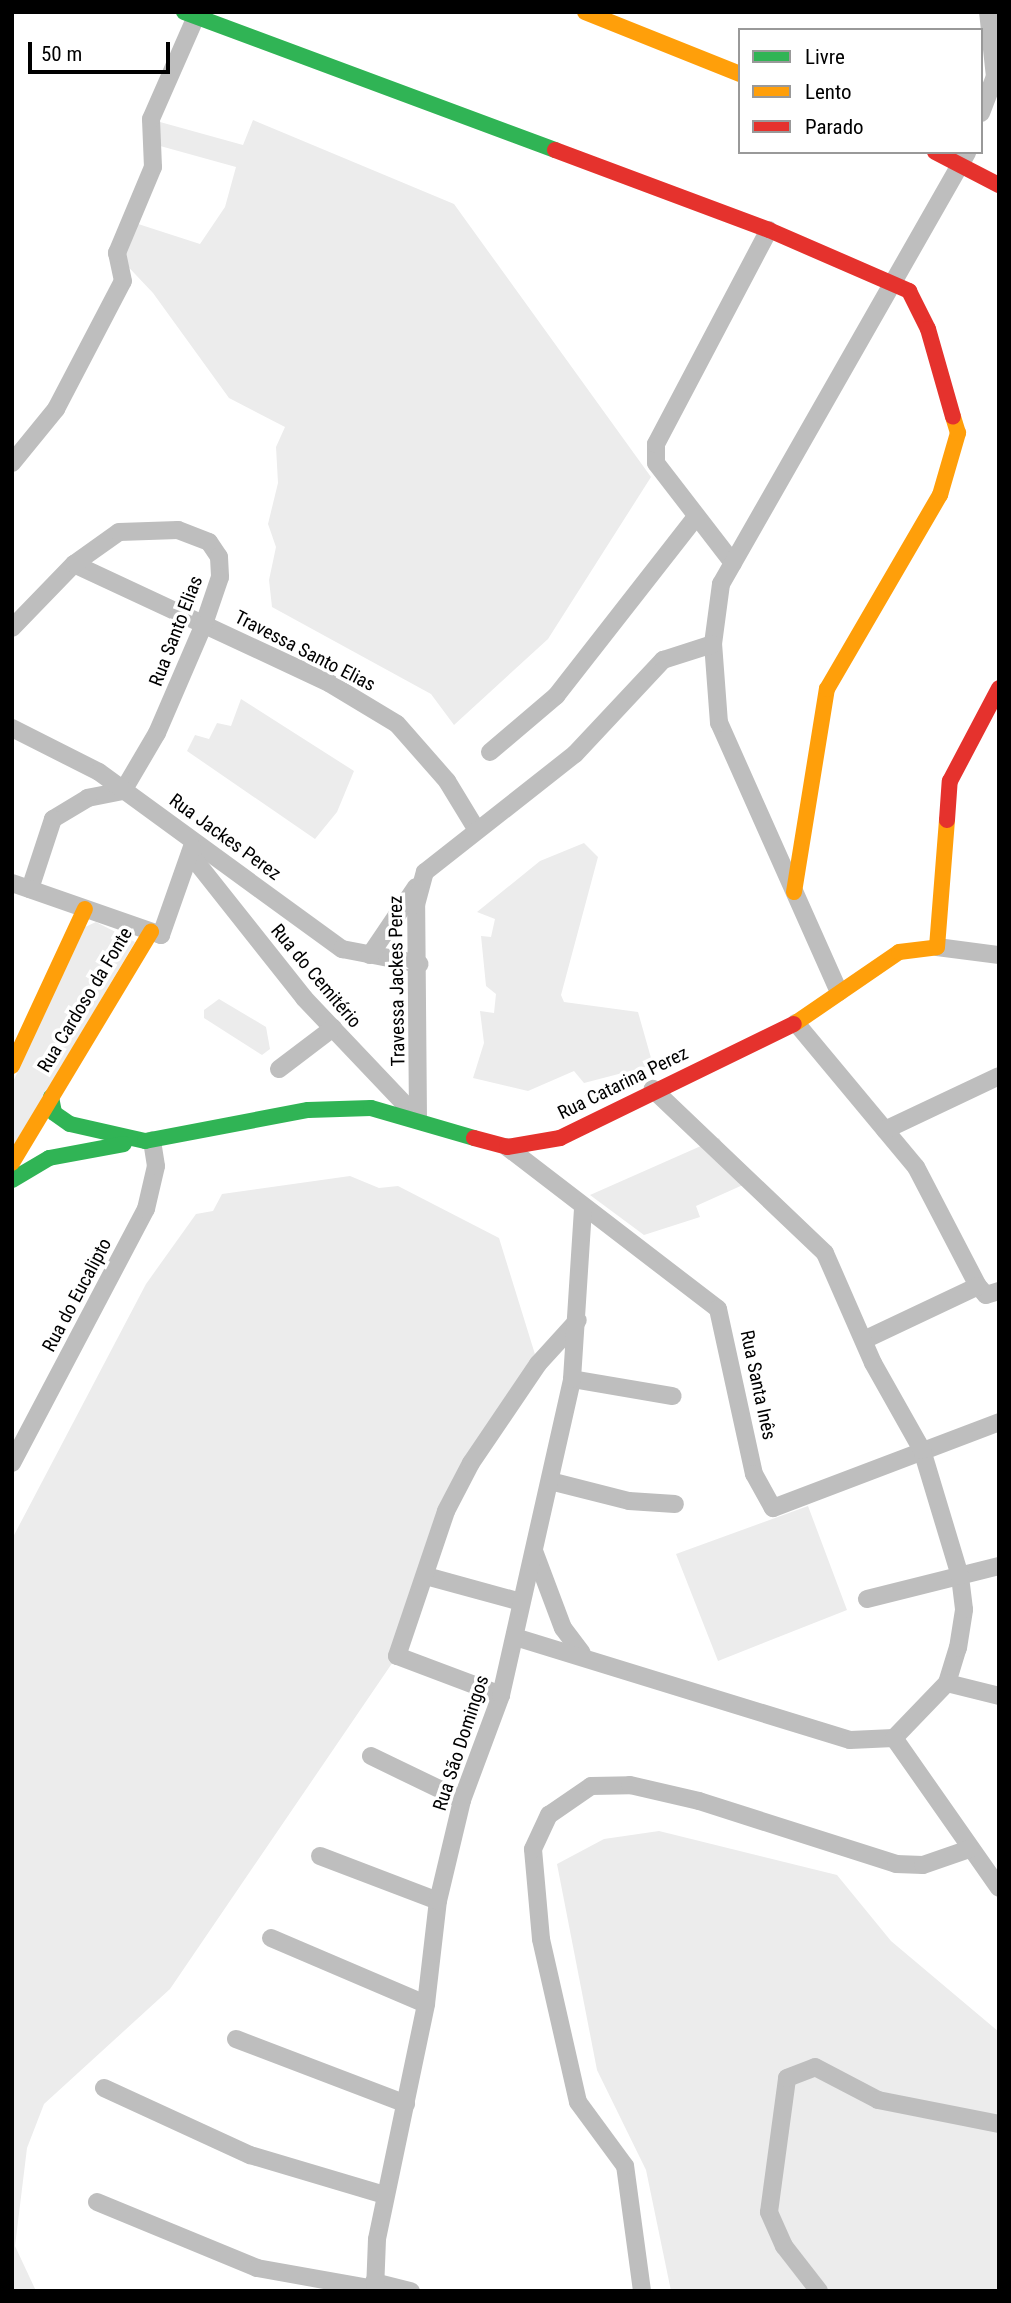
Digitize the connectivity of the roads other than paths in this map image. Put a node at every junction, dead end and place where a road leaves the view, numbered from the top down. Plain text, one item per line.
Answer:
1 (585, 12) edge
2 (991, 13) edge
3 (193, 14) edge
4 (999, 37) edge
5 (738, 73) edge
6 (983, 108) edge
7 (945, 154) edge
8 (965, 158) edge
9 (999, 185) edge
10 (769, 230) junction
11 (896, 284) junction
12 (12, 463) edge
13 (696, 517) junction
14 (733, 563) junction
15 (74, 564) junction
16 (204, 624) junction
17 (12, 628) edge
18 (713, 644) junction
19 (999, 688) edge
20 (12, 728) edge
21 (491, 752) dead end
22 (123, 791) junction
23 (475, 827) junction
24 (192, 847) junction
25 (12, 883) edge
26 (416, 887) junction
27 (30, 889) junction
28 (794, 892) junction
29 (85, 909) junction
30 (151, 932) junction
31 (937, 947) junction
32 (370, 954) junction
33 (999, 955) edge
34 (420, 964) junction
35 (839, 992) junction
36 (796, 1023) junction
37 (333, 1028) junction
38 (12, 1066) edge
39 (279, 1069) dead end
40 (999, 1076) edge
41 (653, 1089) junction
42 (51, 1097) junction
43 (418, 1118) junction
44 (885, 1130) junction
45 (148, 1140) junction
46 (507, 1147) junction
47 (12, 1163) edge
48 (12, 1180) edge
49 (583, 1207) junction
50 (978, 1286) junction
51 (999, 1291) edge
52 (578, 1320) junction
53 (866, 1339) junction
54 (572, 1379) junction
55 (673, 1396) dead end
56 (999, 1422) edge
57 (922, 1450) junction
58 (12, 1463) edge
59 (550, 1481) junction
60 (675, 1504) dead end
61 (534, 1551) junction
62 (999, 1566) edge
63 (426, 1576) junction
64 (960, 1576) junction
65 (867, 1599) dead end
66 (522, 1602) junction
67 (515, 1637) junction
68 (582, 1653) junction
69 (947, 1683) junction
70 (501, 1695) junction
71 (999, 1696) edge
72 (894, 1738) junction
73 (371, 1756) dead end
74 (462, 1800) junction
75 (968, 1849) junction
76 (320, 1856) dead end
77 (999, 1888) edge
78 (438, 1901) junction
79 (271, 1938) dead end
80 (426, 2004) junction
81 (236, 2039) dead end
82 (104, 2088) dead end
83 (406, 2104) junction
84 (999, 2124) edge
85 (384, 2195) junction
86 (97, 2202) dead end
87 (375, 2287) edge
88 (411, 2291) edge
89 (642, 2291) edge
90 (819, 2291) edge

1 - 5 street
2 - 4 street
2 - 6 street
3 - 10 street
3 - 12 street
7 - 8 street
8 - 9 street
8 - 11 street
10 - 11 street
10 - 13 street
11 - 14 street
11 - 28 street
13 - 14 street
13 - 21 street
14 - 18 street
15 - 16 street, Travessa Santo Elias
15 - 16 street, Rua Santo Elias
15 - 17 street, Rua Santo Elias
16 - 22 street, Rua Santo Elias
16 - 23 street, Travessa Santo Elias
18 - 23 street, Travessa Jackes Perez
18 - 28 street
19 - 31 street
20 - 22 street, Rua Jackes Perez
22 - 24 street, Rua Jackes Perez
22 - 27 street
23 - 26 street, Travessa Jackes Perez
24 - 30 street, Rua Cardoso da Fonte
24 - 32 street, Rua Jackes Perez
24 - 37 street, Rua do Cemitério
25 - 27 street, Rua Cardoso da Fonte
26 - 32 street
26 - 34 street, Travessa Jackes Perez
27 - 29 street, Rua Cardoso da Fonte
28 - 35 street
29 - 30 street, Rua Cardoso da Fonte
29 - 38 street, Rua Cardoso da Fonte
30 - 42 street, Rua Cardoso da Fonte
31 - 33 street, Rua Catarina Perez
31 - 35 street, Rua Catarina Perez
32 - 34 street, Rua Jackes Perez
34 - 43 street, Travessa Jackes Perez
35 - 36 street, Rua Catarina Perez
36 - 41 street, Rua Catarina Perez
36 - 44 street
37 - 39 street
37 - 43 street, Rua do Cemitério
40 - 44 street
41 - 46 street, Rua Catarina Perez
41 - 53 street
42 - 45 street, Rua Catarina Perez
42 - 47 street, Rua Cardoso da Fonte
43 - 45 street, Rua Catarina Perez
43 - 46 street, Rua Catarina Perez
44 - 50 street
45 - 48 street
45 - 58 street, Rua do Eucalipto
46 - 49 street, Rua Santa Inês
49 - 52 street, Rua São Domingos
49 - 57 street, Rua Santa Inês
50 - 51 street
50 - 53 street
52 - 54 street, Rua São Domingos
52 - 63 street
53 - 57 street
54 - 55 street
54 - 59 street, Rua São Domingos
56 - 57 street
57 - 64 street
59 - 60 street
59 - 61 street, Rua São Domingos
61 - 66 street, Rua São Domingos
61 - 68 street
62 - 64 street
63 - 66 street
63 - 70 street
64 - 65 street
64 - 69 street
66 - 67 street, Rua São Domingos
67 - 68 street
67 - 70 street, Rua São Domingos
68 - 72 street
69 - 71 street
69 - 72 street
70 - 74 street, Rua São Domingos
72 - 75 street
73 - 74 street
74 - 78 street, Rua São Domingos
75 - 77 street
75 - 89 street
76 - 78 street
78 - 80 street, Rua São Domingos
79 - 80 street
80 - 83 street, Rua São Domingos
81 - 83 street
82 - 85 street
83 - 85 street, Rua São Domingos
84 - 90 street
85 - 87 street, Rua São Domingos
86 - 87 street
87 - 88 street

